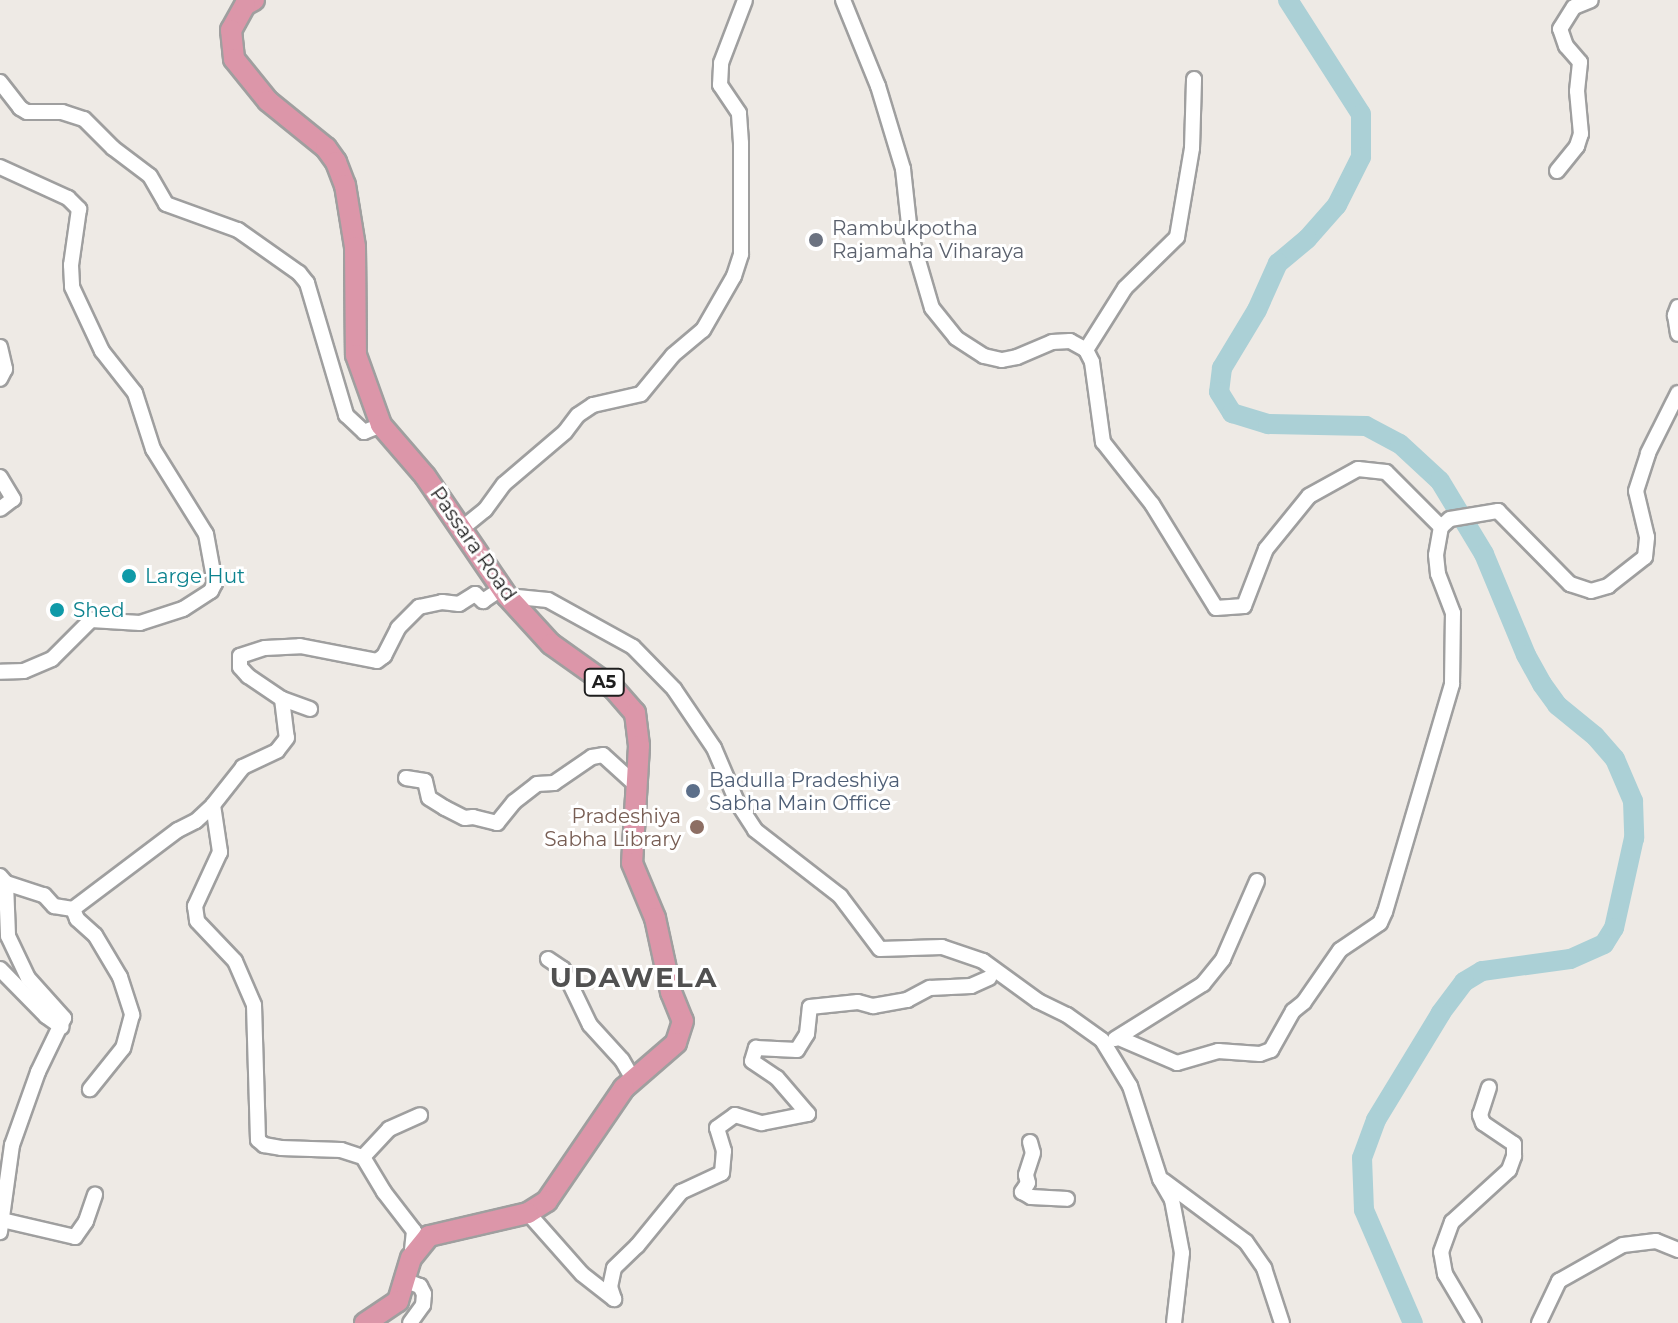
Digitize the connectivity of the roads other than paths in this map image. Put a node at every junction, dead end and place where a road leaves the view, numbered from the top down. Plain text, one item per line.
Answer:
1 (254, 0) edge
2 (745, 0) edge
3 (843, 0) edge
4 (1591, 0) edge
5 (1194, 79) dead end
6 (0, 82) edge
7 (0, 167) edge
8 (1557, 171) dead end
9 (1678, 307) edge
10 (1678, 334) edge
11 (0, 347) edge
12 (1086, 350) junction
13 (0, 379) edge
14 (1678, 393) edge
15 (381, 425) junction
16 (0, 477) edge
17 (0, 509) edge
18 (1445, 523) junction
19 (460, 530) junction
20 (504, 593) junction
21 (0, 672) edge
22 (282, 699) junction
23 (310, 709) dead end
24 (406, 778) dead end
25 (636, 785) junction
26 (213, 805) junction
27 (3, 880) edge
28 (1257, 881) dead end
29 (73, 909) junction
30 (548, 959) dead end
31 (0, 969) edge
32 (989, 978) dead end
33 (62, 1027) junction
34 (1119, 1038) junction
35 (1102, 1040) junction
36 (633, 1079) junction
37 (1489, 1087) dead end
38 (90, 1089) dead end
39 (420, 1115) dead end
40 (1030, 1142) dead end
41 (363, 1157) junction
42 (1160, 1179) junction
43 (95, 1195) dead end
44 (1067, 1199) dead end
45 (528, 1213) junction
46 (1, 1226) edge
47 (1678, 1250) edge
48 (411, 1258) junction
49 (404, 1280) junction
50 (365, 1323) edge
51 (410, 1323) edge
52 (1174, 1323) edge
53 (1282, 1323) edge
54 (1474, 1323) edge
55 (1539, 1323) edge

1 - 15 highway, Passara Road / A5
2 - 19 street
3 - 12 street
4 - 8 street
5 - 12 street
6 - 15 street
7 - 21 street
9 - 10 street
11 - 13 street
12 - 18 street
14 - 18 street
15 - 19 highway, Passara Road / A5
16 - 17 street
18 - 34 street
19 - 20 highway, Passara Road / A5
20 - 22 street
20 - 25 highway, Passara Road / A5
20 - 35 street
22 - 23 street
22 - 26 street
24 - 25 street
25 - 36 highway, Passara Road / A5
26 - 29 street
26 - 41 street
27 - 29 street
27 - 33 street
28 - 34 street
29 - 38 street
30 - 36 street
31 - 33 street
32 - 45 street
33 - 46 street
34 - 35 street
35 - 42 street
36 - 45 highway, Passara Road / A5
37 - 54 street
39 - 41 street
40 - 44 street
41 - 48 street
42 - 52 street
42 - 53 street
43 - 46 street
45 - 48 highway, Passara Road / A5
47 - 55 street
48 - 49 highway
49 - 50 highway
49 - 51 street

